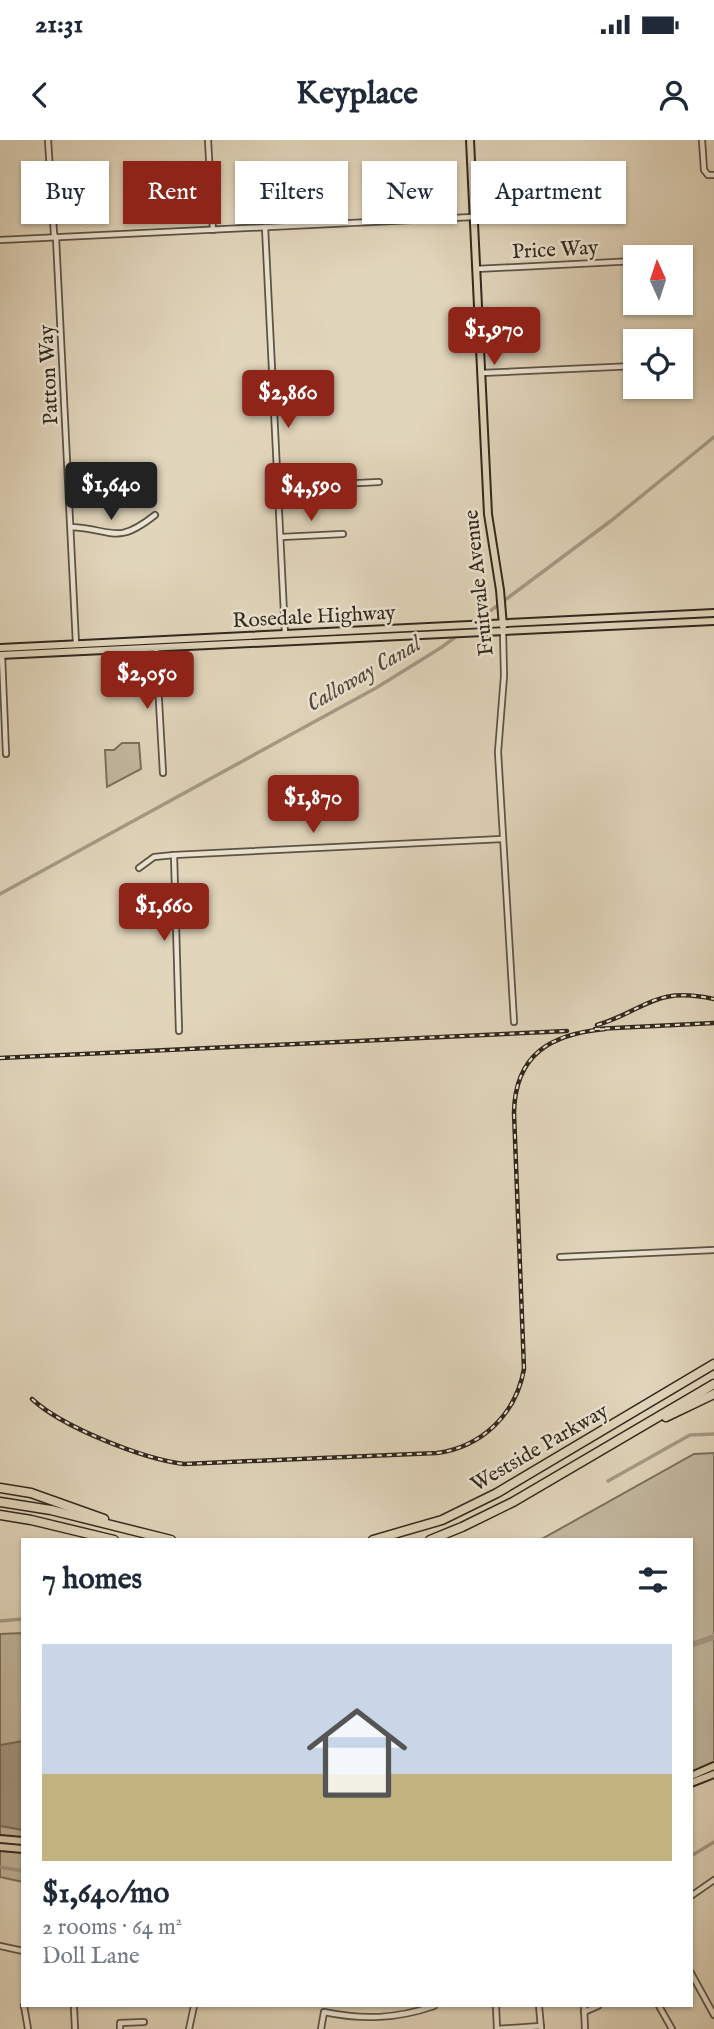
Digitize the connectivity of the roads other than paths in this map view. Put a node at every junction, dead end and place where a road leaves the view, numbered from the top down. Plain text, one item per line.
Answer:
1 (48, 140) edge
2 (208, 140) edge
3 (470, 140) edge
4 (702, 140) edge
5 (471, 166) edge
6 (714, 175) edge
7 (471, 217) edge
8 (473, 224) edge
9 (265, 227) junction
10 (213, 230) junction
11 (57, 238) junction
12 (0, 240) edge
13 (623, 262) edge
14 (476, 269) junction
15 (623, 367) edge
16 (481, 373) junction
17 (379, 482) dead end
18 (278, 486) junction
19 (155, 515) dead end
20 (71, 527) junction
21 (343, 534) dead end
22 (281, 537) junction
23 (714, 614) edge
24 (714, 621) edge
25 (503, 628) junction
26 (338, 632) junction
27 (285, 635) junction
28 (202, 638) junction
29 (160, 640) junction
30 (289, 642) junction
31 (234, 645) junction
32 (76, 648) junction
33 (156, 648) junction
34 (118, 650) junction
35 (1, 653) edge
36 (6, 754) dead end
37 (163, 773) dead end
38 (502, 839) junction
39 (174, 855) junction
40 (139, 868) dead end
41 (514, 1022) dead end
42 (179, 1031) dead end
43 (714, 1250) edge
44 (560, 1257) dead end
45 (713, 1364) edge
46 (714, 1384) edge
47 (714, 1394) edge
48 (613, 1443) junction
49 (0, 1488) edge
50 (0, 1502) edge
51 (0, 1515) edge
52 (146, 1534) junction
53 (106, 1538) edge
54 (163, 1538) edge
55 (380, 1538) edge
56 (434, 1538) edge
57 (714, 1766) edge
58 (714, 1774) edge
59 (693, 1775) edge
60 (693, 1782) edge
61 (0, 1839) edge
62 (21, 1841) edge
63 (0, 1847) edge
64 (21, 1849) edge
65 (714, 1880) edge
66 (693, 1895) edge
67 (0, 1946) edge
68 (21, 1951) edge
69 (693, 1977) edge
70 (24, 2007) edge
71 (194, 2007) edge
72 (431, 2007) edge
73 (496, 2007) edge
74 (539, 2007) edge
75 (660, 2007) edge
76 (74, 2008) dead end
77 (584, 2009) edge
78 (714, 2015) edge
79 (144, 2022) dead end
80 (541, 2028) edge
81 (28, 2029) edge
82 (75, 2029) edge
83 (120, 2029) edge
84 (189, 2029) edge
85 (321, 2029) edge
86 (497, 2029) edge
87 (585, 2029) edge
88 (672, 2029) edge

1 - 11 street, Patton Way
2 - 10 street
3 - 5 main road, Fruitvale Avenue
4 - 6 street
7 - 9 street
8 - 14 main road, Fruitvale Avenue
9 - 10 street
9 - 18 street
10 - 11 street
11 - 12 street
11 - 20 street, Patton Way
13 - 14 street, Price Way
14 - 16 main road, Fruitvale Avenue
15 - 16 street
16 - 25 main road, Fruitvale Avenue
17 - 18 street
18 - 22 street
19 - 20 street
20 - 32 street, Patton Way
21 - 22 street
22 - 27 street
23 - 25 main road, Rosedale Highway
24 - 25 main road, Rosedale Highway
25 - 26 main road, Rosedale Highway
25 - 30 main road, Rosedale Highway
25 - 38 street, Fruitvale Avenue
26 - 27 main road, Rosedale Highway
26 - 30 main road
27 - 28 main road, Rosedale Highway
27 - 31 main road
28 - 29 main road, Rosedale Highway
28 - 33 main road
29 - 32 main road, Rosedale Highway
29 - 34 main road
30 - 31 main road, Rosedale Highway
31 - 33 main road, Rosedale Highway
32 - 34 main road, Rosedale Highway
32 - 35 main road, Rosedale Highway
33 - 34 main road, Rosedale Highway
33 - 37 street
35 - 36 street
38 - 39 street
38 - 41 street, Fruitvale Avenue
39 - 40 street
39 - 42 street
43 - 44 street
45 - 55 highway, Westside Parkway
46 - 48 highway, Westside Parkway
47 - 48 highway
48 - 56 highway, Westside Parkway
49 - 52 highway
50 - 52 highway
51 - 53 highway
52 - 54 highway
57 - 59 main road
58 - 60 main road
61 - 62 main road
63 - 64 main road
65 - 66 street
67 - 68 street
69 - 78 street
70 - 81 street
71 - 84 street
72 - 85 street
73 - 86 street
74 - 80 street
75 - 88 street
76 - 82 street
77 - 87 street
79 - 83 street
80 - 86 street

